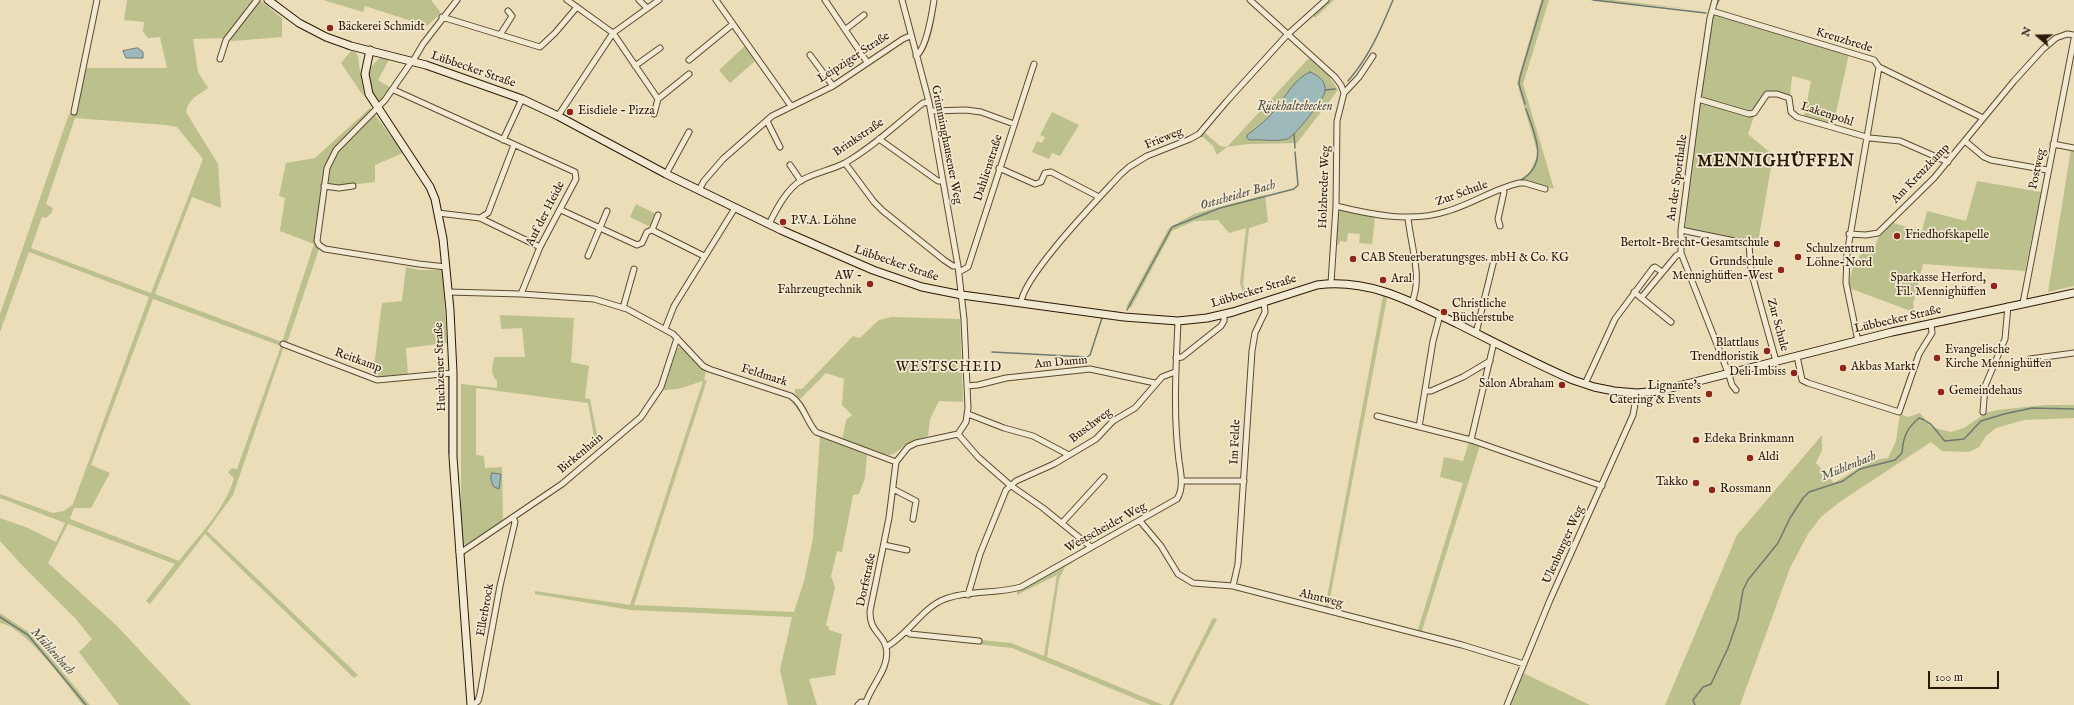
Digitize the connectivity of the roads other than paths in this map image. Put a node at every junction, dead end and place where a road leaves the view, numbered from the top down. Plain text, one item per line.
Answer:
1 (97, 0) edge
2 (257, 0) edge
3 (268, 0) edge
4 (457, 0) edge
5 (568, 0) edge
6 (638, 0) edge
7 (658, 0) edge
8 (716, 0) edge
9 (825, 0) edge
10 (902, 0) edge
11 (934, 0) edge
12 (1250, 0) edge
13 (1326, 0) edge
14 (1715, 0) edge
15 (577, 7) junction
16 (647, 8) junction
17 (508, 11) dead end
18 (1712, 11) junction
19 (864, 15) dead end
20 (442, 17) junction
21 (733, 24) junction
22 (846, 29) junction
23 (612, 33) junction
24 (2074, 34) edge
25 (500, 35) junction
26 (1287, 35) junction
27 (910, 36) junction
28 (2074, 39) edge
29 (660, 48) dead end
30 (370, 50) junction
31 (810, 55) dead end
32 (916, 56) junction
33 (1372, 56) dead end
34 (220, 59) dead end
35 (689, 60) dead end
36 (412, 61) junction
37 (867, 62) junction
38 (1034, 64) dead end
39 (635, 66) junction
40 (1879, 67) junction
41 (689, 74) dead end
42 (833, 86) junction
43 (394, 90) junction
44 (1344, 93) junction
45 (522, 99) junction
46 (658, 99) junction
47 (1698, 99) junction
48 (929, 102) junction
49 (791, 106) junction
50 (377, 108) junction
51 (930, 111) junction
52 (74, 112) dead end
53 (654, 114) dead end
54 (558, 116) junction
55 (1983, 118) junction
56 (767, 121) junction
57 (1014, 124) junction
58 (689, 132) dead end
59 (1866, 137) junction
60 (879, 139) junction
61 (503, 140) junction
62 (1966, 141) junction
63 (2053, 144) junction
64 (514, 145) junction
65 (780, 147) dead end
66 (2074, 148) edge
67 (1948, 162) junction
68 (845, 163) junction
69 (790, 165) dead end
70 (999, 168) junction
71 (2047, 170) junction
72 (666, 174) junction
73 (801, 181) junction
74 (943, 181) junction
75 (324, 186) junction
76 (353, 186) dead end
77 (1544, 188) dead end
78 (1502, 189) junction
79 (699, 190) junction
80 (1099, 197) junction
81 (1336, 206) junction
82 (735, 208) junction
83 (561, 210) junction
84 (607, 212) dead end
85 (438, 213) junction
86 (658, 215) dead end
87 (1408, 217) junction
88 (480, 218) junction
89 (769, 224) junction
90 (1500, 226) dead end
91 (600, 228) junction
92 (652, 230) junction
93 (1681, 230) junction
94 (1849, 234) junction
95 (540, 247) junction
96 (1681, 253) junction
97 (588, 256) dead end
98 (704, 256) junction
99 (1494, 260) dead end
100 (958, 266) junction
101 (446, 267) junction
102 (634, 269) dead end
103 (959, 272) junction
104 (1662, 272) junction
105 (1331, 283) junction
106 (448, 292) junction
107 (1634, 292) junction
108 (2074, 293) edge
109 (521, 294) junction
110 (962, 295) junction
111 (1641, 298) junction
112 (1264, 302) junction
113 (1412, 302) junction
114 (1021, 303) junction
115 (2023, 303) junction
116 (2008, 306) junction
117 (623, 308) junction
118 (1224, 314) junction
119 (1440, 315) junction
120 (1178, 321) junction
121 (1671, 322) dead end
122 (1931, 324) junction
123 (665, 329) junction
124 (1476, 333) junction
125 (677, 338) junction
126 (1858, 341) junction
127 (1494, 342) junction
128 (283, 344) dead end
129 (2074, 353) edge
130 (1797, 356) junction
131 (1176, 358) junction
132 (2030, 359) dead end
133 (1490, 361) junction
134 (1776, 361) junction
135 (1175, 372) junction
136 (453, 373) junction
137 (1729, 375) junction
138 (1155, 383) junction
139 (1585, 384) junction
140 (967, 386) junction
141 (1736, 390) dead end
142 (1426, 392) junction
143 (1637, 393) junction
144 (1983, 412) dead end
145 (968, 414) junction
146 (1377, 416) dead end
147 (1419, 427) junction
148 (958, 434) junction
149 (1471, 440) junction
150 (1069, 455) junction
151 (896, 462) junction
152 (1104, 477) dead end
153 (1182, 480) junction
154 (1244, 481) junction
155 (1010, 486) junction
156 (1602, 486) junction
157 (892, 488) junction
158 (513, 517) junction
159 (913, 518) dead end
160 (1140, 520) junction
161 (1062, 522) junction
162 (884, 545) junction
163 (1091, 547) junction
164 (906, 550) dead end
165 (459, 552) junction
166 (1233, 586) junction
167 (968, 595) junction
168 (907, 632) junction
169 (979, 641) dead end
170 (886, 647) junction
171 (1524, 664) junction
172 (865, 704) edge
173 (472, 705) edge
174 (858, 705) edge
175 (1507, 705) edge

1 - 52 street
2 - 34 street
3 - 30 main road, Lübbecker Straße
4 - 20 street
5 - 15 street
6 - 16 street
7 - 16 street
8 - 21 street
9 - 22 street
10 - 27 street, Grimminghausener Weg
11 - 32 street
12 - 26 street
13 - 26 street, Frieweg
14 - 18 street, An der Sporthalle
15 - 23 street
15 - 25 street
16 - 23 street
17 - 25 street
18 - 40 street, Kreuzbrede
18 - 47 street, An der Sporthalle
19 - 22 street
20 - 25 street
20 - 36 street
21 - 35 street
21 - 49 street
22 - 37 street
23 - 39 street
23 - 54 street
24 - 55 street, Am Kreuzkamp
26 - 44 street
26 - 80 street, Frieweg
27 - 32 street, Grimminghausener Weg
27 - 37 street, Leipziger Straße
28 - 63 street, Postweg
29 - 39 street
30 - 36 main road, Lübbecker Straße
30 - 50 main road, Huchzener Straße
31 - 42 street
32 - 48 street, Grimminghausener Weg
33 - 44 street, Holzbreder Weg
36 - 43 street
36 - 45 main road, Lübbecker Straße
37 - 42 street, Leipziger Straße
38 - 57 street, Dahlienstraße
39 - 46 street
40 - 55 street, Kreuzbrede
40 - 59 street
41 - 46 street
42 - 49 street, Leipziger Straße
43 - 50 street
43 - 61 street, Auf der Heide
44 - 81 street, Holzbreder Weg
45 - 54 main road, Lübbecker Straße
45 - 61 street
46 - 53 street
47 - 59 street, Lakenpohl
47 - 93 street, An der Sporthalle
48 - 51 street, Grimminghausener Weg
48 - 60 street, Brinkstraße
49 - 56 street, Leipziger Straße
50 - 75 street
50 - 85 main road, Huchzener Straße
51 - 57 street
51 - 74 street, Grimminghausener Weg
54 - 72 main road, Lübbecker Straße
55 - 62 street, Am Kreuzkamp
56 - 65 street
56 - 79 street, Leipziger Straße
57 - 70 street, Dahlienstraße
58 - 72 street
59 - 67 street, Lakenpohl
59 - 94 street
60 - 68 street, Brinkstraße
60 - 74 street
61 - 64 street, Auf der Heide
62 - 67 street, Am Kreuzkamp
62 - 71 street
63 - 66 street
63 - 71 street, Postweg
64 - 83 street, Auf der Heide
64 - 88 street
67 - 94 street, Am Kreuzkamp
68 - 73 street, Brinkstraße
68 - 100 street
69 - 73 street
70 - 80 street
70 - 103 street, Dahlienstraße
71 - 115 street, Postweg
72 - 79 main road, Lübbecker Straße
73 - 89 street, Brinkstraße
74 - 100 street, Grimminghausener Weg
75 - 76 street
75 - 101 street
77 - 78 street, Zur Schule
78 - 87 street, Zur Schule
78 - 90 street
79 - 82 main road, Lübbecker Straße
80 - 114 street, Frieweg
81 - 87 street, Zur Schule
81 - 105 street, Holzbreder Weg
82 - 89 main road, Lübbecker Straße
82 - 98 street
83 - 91 street
83 - 95 street, Auf der Heide
84 - 91 street
85 - 88 street
85 - 101 main road, Huchzener Straße
86 - 92 street
87 - 113 street
88 - 95 street
89 - 110 main road, Lübbecker Straße
91 - 92 street
91 - 97 street
92 - 98 street
93 - 96 street, An der Sporthalle
93 - 134 street, Zur Schule
94 - 126 street
95 - 109 street, Auf der Heide
96 - 104 street
96 - 137 street, An der Sporthalle
98 - 123 street
99 - 124 street
100 - 103 street, Grimminghausener Weg
101 - 106 main road, Huchzener Straße
102 - 117 street
103 - 110 street, Grimminghausener Weg
104 - 107 street
104 - 111 street
105 - 112 main road, Lübbecker Straße
105 - 113 main road, Lübbecker Straße
106 - 109 street, Feldmark
106 - 136 main road, Huchzener Straße
107 - 111 street
107 - 139 street
108 - 115 main road, Lübbecker Straße
109 - 117 street, Feldmark
110 - 114 main road, Lübbecker Straße
110 - 140 street
111 - 121 street
112 - 118 main road, Lübbecker Straße
112 - 154 street, Im Felde
113 - 119 main road, Lübbecker Straße
114 - 120 main road, Lübbecker Straße
115 - 116 main road, Lübbecker Straße
116 - 122 main road, Lübbecker Straße
116 - 144 street
117 - 123 street, Feldmark
118 - 120 main road, Lübbecker Straße
118 - 131 street
119 - 124 main road, Lübbecker Straße
119 - 142 street
120 - 131 street, Westscheider Weg
122 - 126 main road, Lübbecker Straße
122 - 130 street
123 - 125 street, Feldmark
124 - 127 main road, Lübbecker Straße
125 - 151 street, Feldmark
125 - 158 street, Birkenhain
126 - 130 main road, Lübbecker Straße
127 - 133 street
127 - 139 main road, Lübbecker Straße
128 - 136 street, Reitkamp
129 - 132 street
130 - 134 main road, Lübbecker Straße
131 - 135 street, Westscheider Weg
133 - 142 street
133 - 149 street
134 - 137 main road, Lübbecker Straße
135 - 138 street, Buschweg
135 - 153 street, Westscheider Weg
136 - 165 main road, Huchzener Straße
137 - 141 street
137 - 143 main road, Lübbecker Straße
138 - 140 street, Am Damm
138 - 150 street, Buschweg
139 - 143 main road, Lübbecker Straße
140 - 145 street
142 - 147 street
143 - 156 street, Ulenburger Weg
145 - 148 street
145 - 150 street
146 - 147 street
147 - 149 street
148 - 151 street
148 - 155 street
149 - 156 street
150 - 155 street, Buschweg
151 - 157 street, Dorfstraße
152 - 161 street
153 - 154 street
153 - 160 street, Westscheider Weg
154 - 166 street, Im Felde
155 - 161 street
155 - 167 street
156 - 171 street, Ulenburger Weg
157 - 159 street
157 - 162 street, Dorfstraße
158 - 165 street, Birkenhain
158 - 173 street, Ellerbrock
160 - 163 street, Westscheider Weg
160 - 166 street, Ahntweg
161 - 163 street
162 - 164 street, Dorfstraße
162 - 170 street, Dorfstraße
163 - 167 street, Westscheider Weg
165 - 173 main road, Huchzener Straße
166 - 171 street, Ahntweg
167 - 168 street, Westscheider Weg
168 - 169 street
168 - 170 street, Westscheider Weg
170 - 172 street
171 - 175 street, Ulenburger Weg
172 - 174 street

